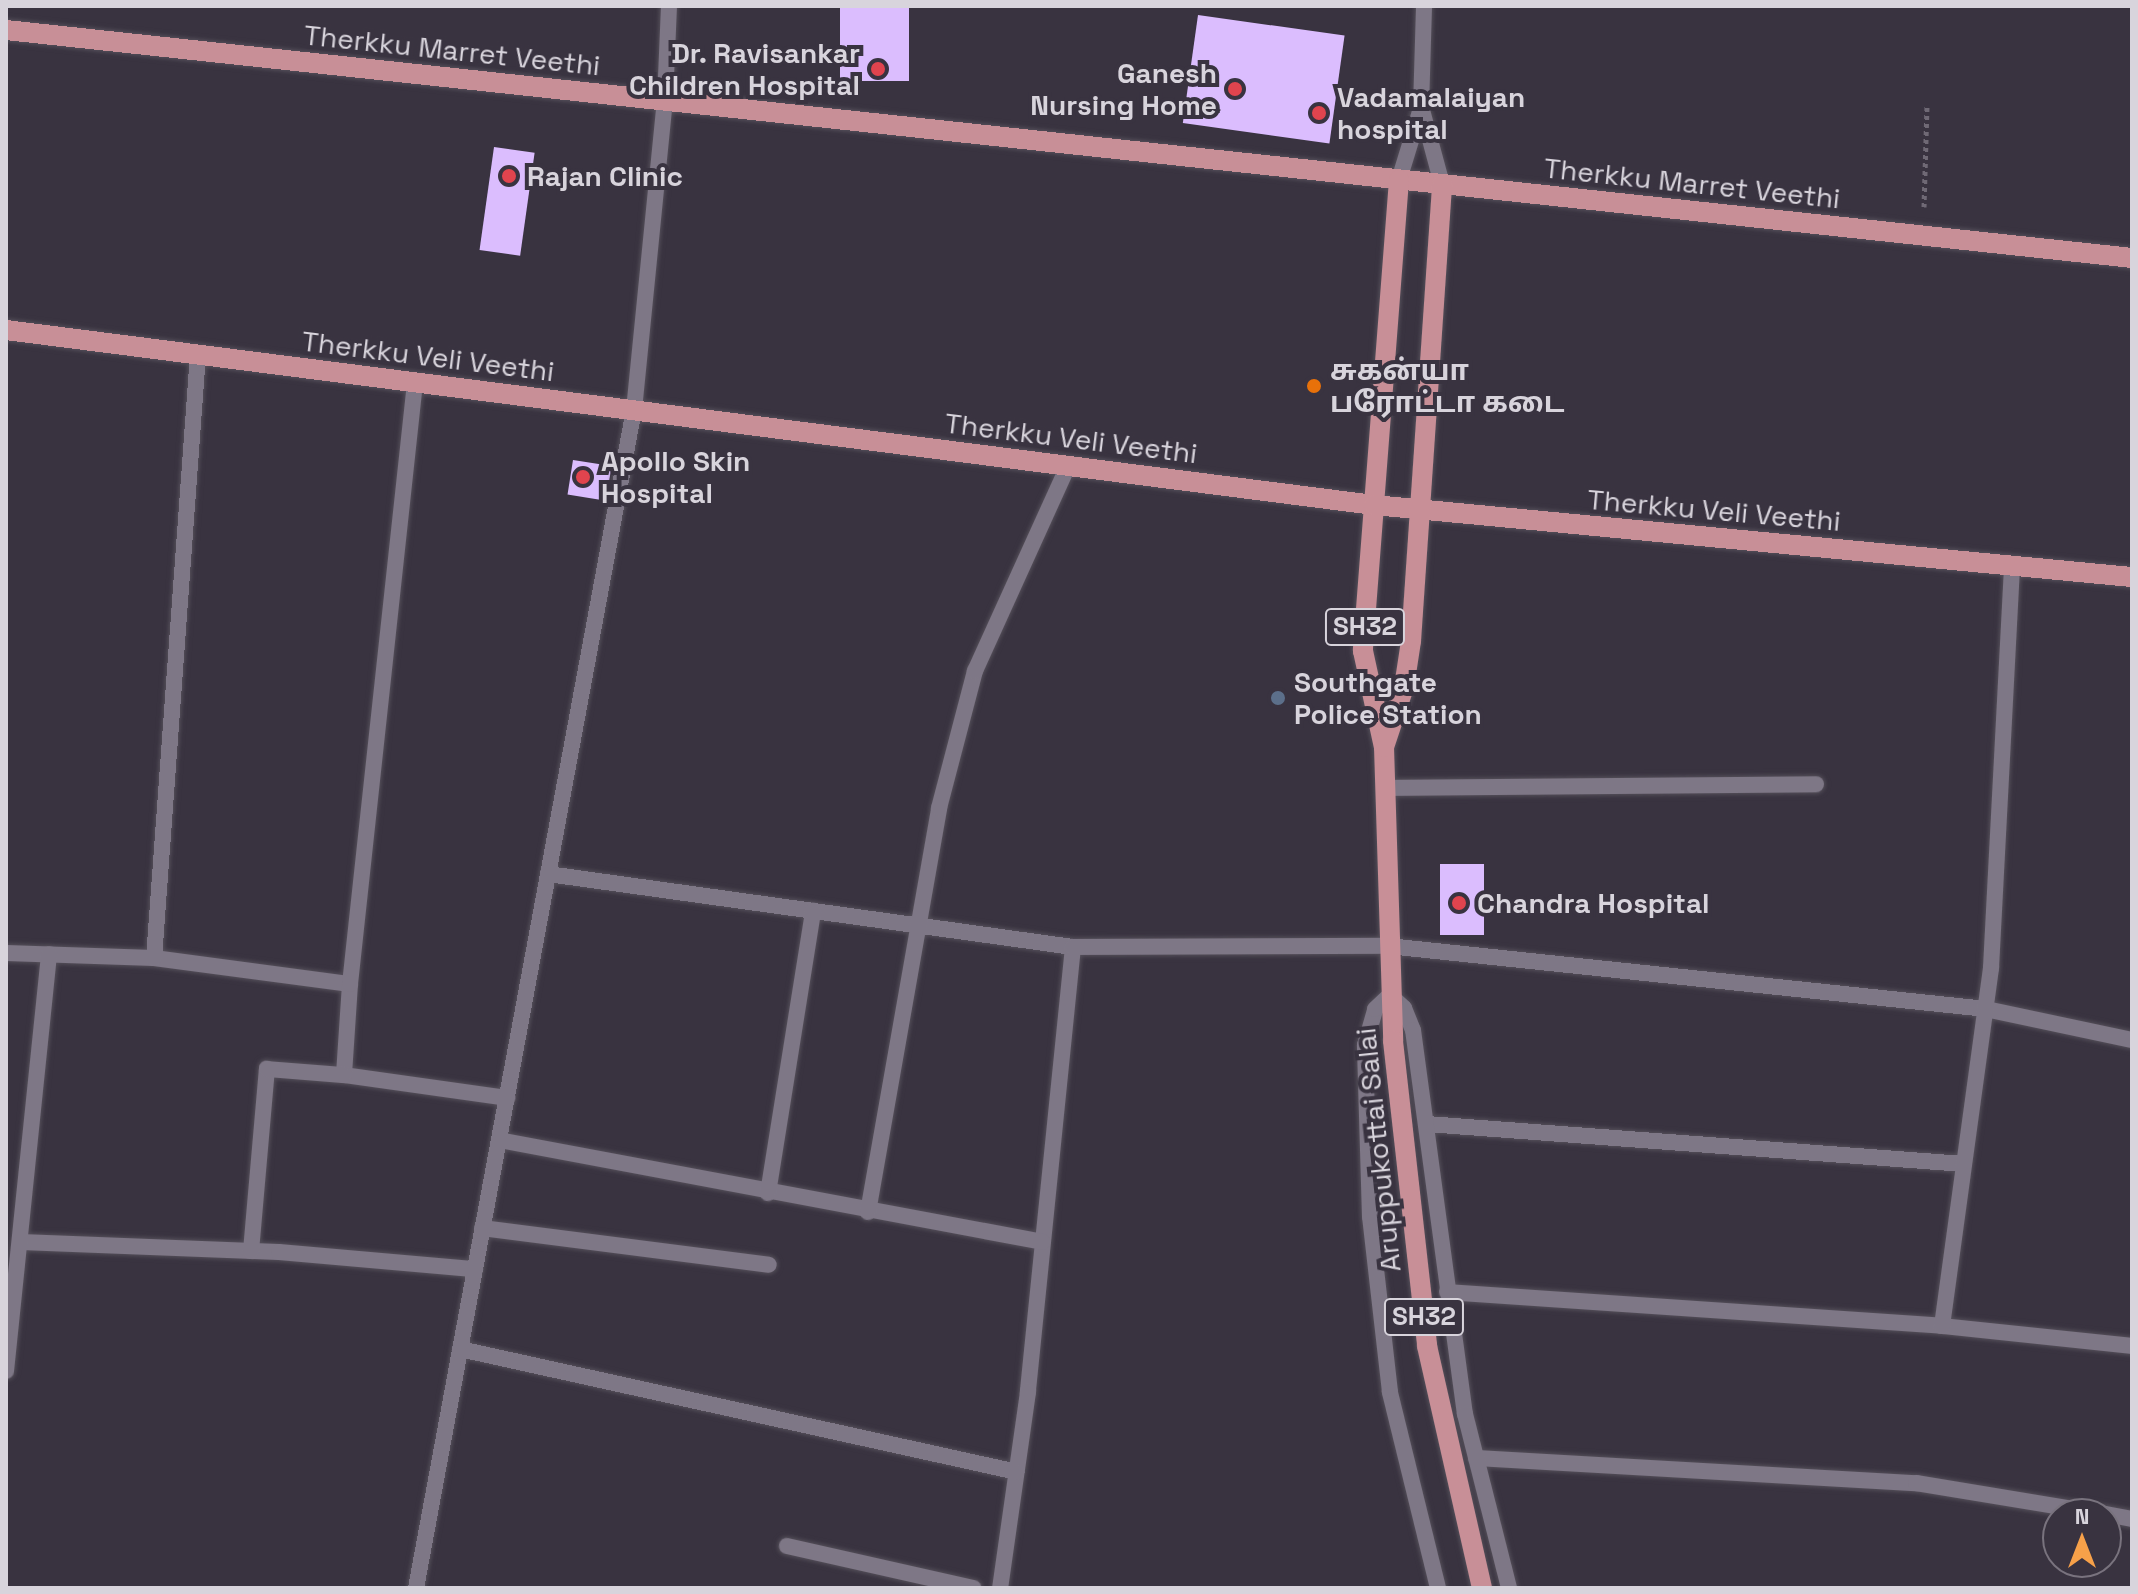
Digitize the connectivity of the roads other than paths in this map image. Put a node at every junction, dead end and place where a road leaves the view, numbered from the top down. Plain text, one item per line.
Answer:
1 (669, 6) edge
2 (1424, 6) edge
3 (6, 30) edge
4 (665, 101) junction
5 (1421, 108) junction
6 (1399, 180) junction
7 (1442, 184) junction
8 (2132, 258) edge
9 (6, 330) edge
10 (198, 354) junction
11 (415, 383) junction
12 (634, 410) junction
13 (1068, 466) junction
14 (1374, 505) junction
15 (1416, 510) junction
16 (2012, 566) junction
17 (2132, 577) edge
18 (1384, 747) junction
19 (1816, 784) dead end
20 (1385, 788) junction
21 (548, 874) junction
22 (813, 911) junction
23 (918, 926) junction
24 (1388, 946) junction
25 (1073, 947) junction
26 (6, 953) edge
27 (49, 954) junction
28 (154, 958) junction
29 (350, 984) junction
30 (1390, 995) junction
31 (1986, 1009) junction
32 (2132, 1040) edge
33 (344, 1075) junction
34 (507, 1098) junction
35 (1427, 1124) junction
36 (499, 1140) junction
37 (1964, 1164) junction
38 (768, 1193) junction
39 (868, 1212) junction
40 (482, 1228) junction
41 (21, 1242) junction
42 (1043, 1242) junction
43 (251, 1251) junction
44 (769, 1265) dead end
45 (475, 1269) junction
46 (1447, 1292) junction
47 (1942, 1326) junction
48 (2132, 1346) edge
49 (460, 1349) junction
50 (6, 1371) edge
51 (1476, 1458) junction
52 (1017, 1472) junction
53 (2042, 1504) edge
54 (787, 1546) dead end
55 (416, 1588) edge
56 (973, 1588) edge
57 (1000, 1588) edge
58 (1438, 1588) edge
59 (1482, 1588) edge
60 (1509, 1588) edge

1 - 4 street
2 - 5 street
3 - 4 main road, Therkku Marret Veethi
4 - 6 main road, Therkku Marret Veethi
4 - 12 street
5 - 6 street
5 - 7 street
6 - 7 main road, Therkku Marret Veethi
6 - 14 main road, Aruppukottai Salai
7 - 8 main road, Therkku Marret Veethi
7 - 15 main road, Aruppukottai Salai
9 - 10 main road, Therkku Veli Veethi
10 - 11 main road, Therkku Veli Veethi
10 - 28 street
11 - 12 main road, Therkku Veli Veethi
11 - 29 street
12 - 13 main road, Therkku Veli Veethi
12 - 21 street
13 - 14 main road, Therkku Veli Veethi
13 - 23 street
14 - 15 main road, Therkku Veli Veethi
14 - 18 main road, Aruppukottai Salai / SH32
15 - 16 main road, Therkku Veli Veethi
15 - 18 main road, Aruppukottai Salai / SH32
16 - 17 main road, Therkku Veli Veethi
16 - 31 street
18 - 20 main road, Aruppukottai Salai / SH32
19 - 20 street
20 - 24 main road, Aruppukottai Salai / SH32
21 - 22 street
21 - 34 street
22 - 23 street
22 - 38 street
23 - 25 street
23 - 39 street
24 - 25 street
24 - 30 main road, Aruppukottai Salai / SH32
24 - 31 street
25 - 42 street
26 - 27 street
27 - 28 street
27 - 41 street
28 - 29 street
29 - 33 street
30 - 35 street
30 - 58 street
30 - 59 main road, Aruppukottai Salai / SH32
31 - 32 street
31 - 37 street
33 - 34 street
33 - 43 street
34 - 36 street
35 - 37 street
35 - 46 street
36 - 38 street
36 - 40 street
37 - 47 street
38 - 39 street
39 - 42 street
40 - 44 street
40 - 45 street
41 - 43 street
41 - 50 street
42 - 52 street
43 - 45 street
45 - 49 street
46 - 47 street
46 - 51 street
47 - 48 street
49 - 52 street
49 - 55 street
51 - 53 street
51 - 60 street
52 - 57 street
54 - 56 street

